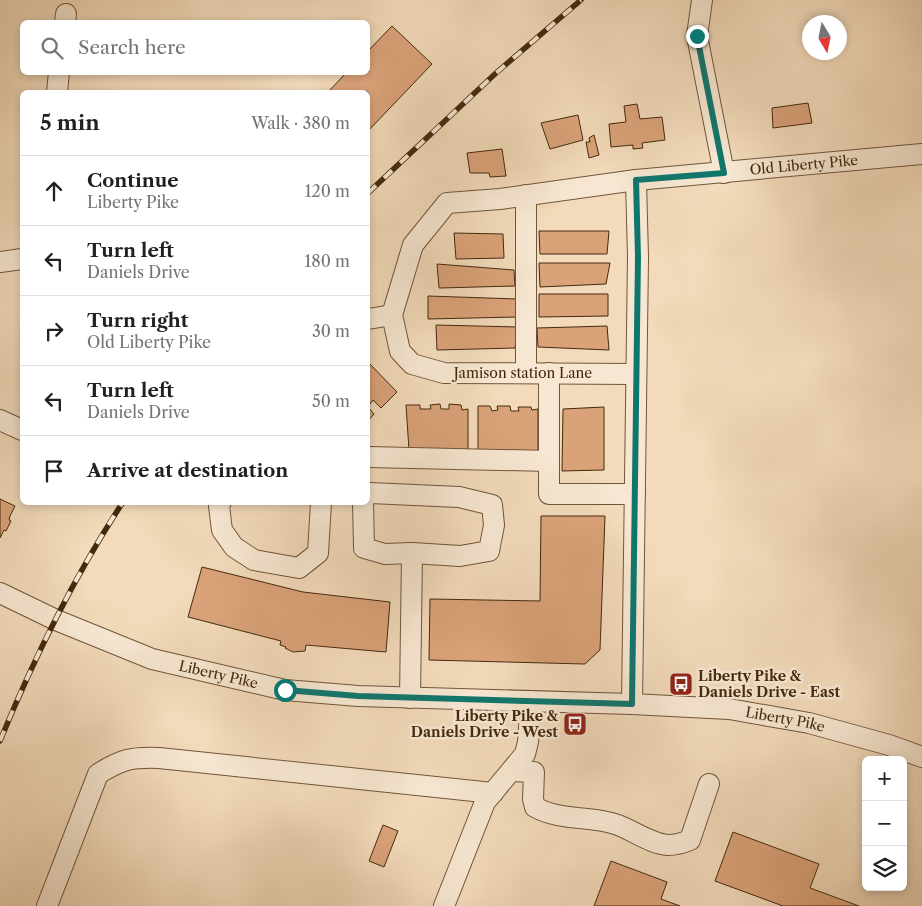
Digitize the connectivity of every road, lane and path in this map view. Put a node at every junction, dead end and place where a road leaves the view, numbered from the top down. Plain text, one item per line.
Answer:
1 (702, 0) edge
2 (59, 75) edge
3 (57, 90) edge
4 (922, 154) edge
5 (724, 173) junction
6 (636, 180) junction
7 (526, 195) junction
8 (447, 203) joint
9 (20, 259) edge
10 (0, 262) edge
11 (392, 315) junction
12 (370, 319) edge
13 (549, 373) junction
14 (526, 374) junction
15 (636, 374) junction
16 (0, 420) edge
17 (20, 429) edge
18 (370, 457) edge
19 (549, 461) junction
20 (370, 493) edge
21 (635, 494) junction
22 (220, 505) edge
23 (321, 505) edge
24 (363, 505) edge
25 (412, 553) junction
26 (0, 593) edge
27 (410, 698) junction
28 (531, 701) junction
29 (632, 704) junction
30 (922, 758) edge
31 (510, 771) junction
32 (709, 784) dead end
33 (493, 793) junction
34 (47, 906) edge
35 (444, 906) edge

1 - 5 street
2 - 3 street
4 - 5 street, Old Liberty Pike
5 - 6 street, Old Liberty Pike
6 - 7 street, Old Liberty Pike
6 - 15 street
7 - 8 street, Old Liberty Pike
7 - 14 street
8 - 11 street, Jamison station Lane
9 - 10 street
11 - 12 street
11 - 14 street, Jamison station Lane
13 - 14 street, Jamison station Lane
13 - 15 street, Jamison station Lane
13 - 19 street
15 - 21 street
16 - 17 street
18 - 19 street
19 - 21 street
20 - 25 street
21 - 29 street
22 - 23 street
24 - 25 street
25 - 27 street
26 - 27 street, Liberty Pike
27 - 28 street, Liberty Pike
28 - 29 street, Liberty Pike
28 - 31 street
29 - 30 street, Liberty Pike
31 - 32 street
31 - 33 street
33 - 34 street
33 - 35 street

